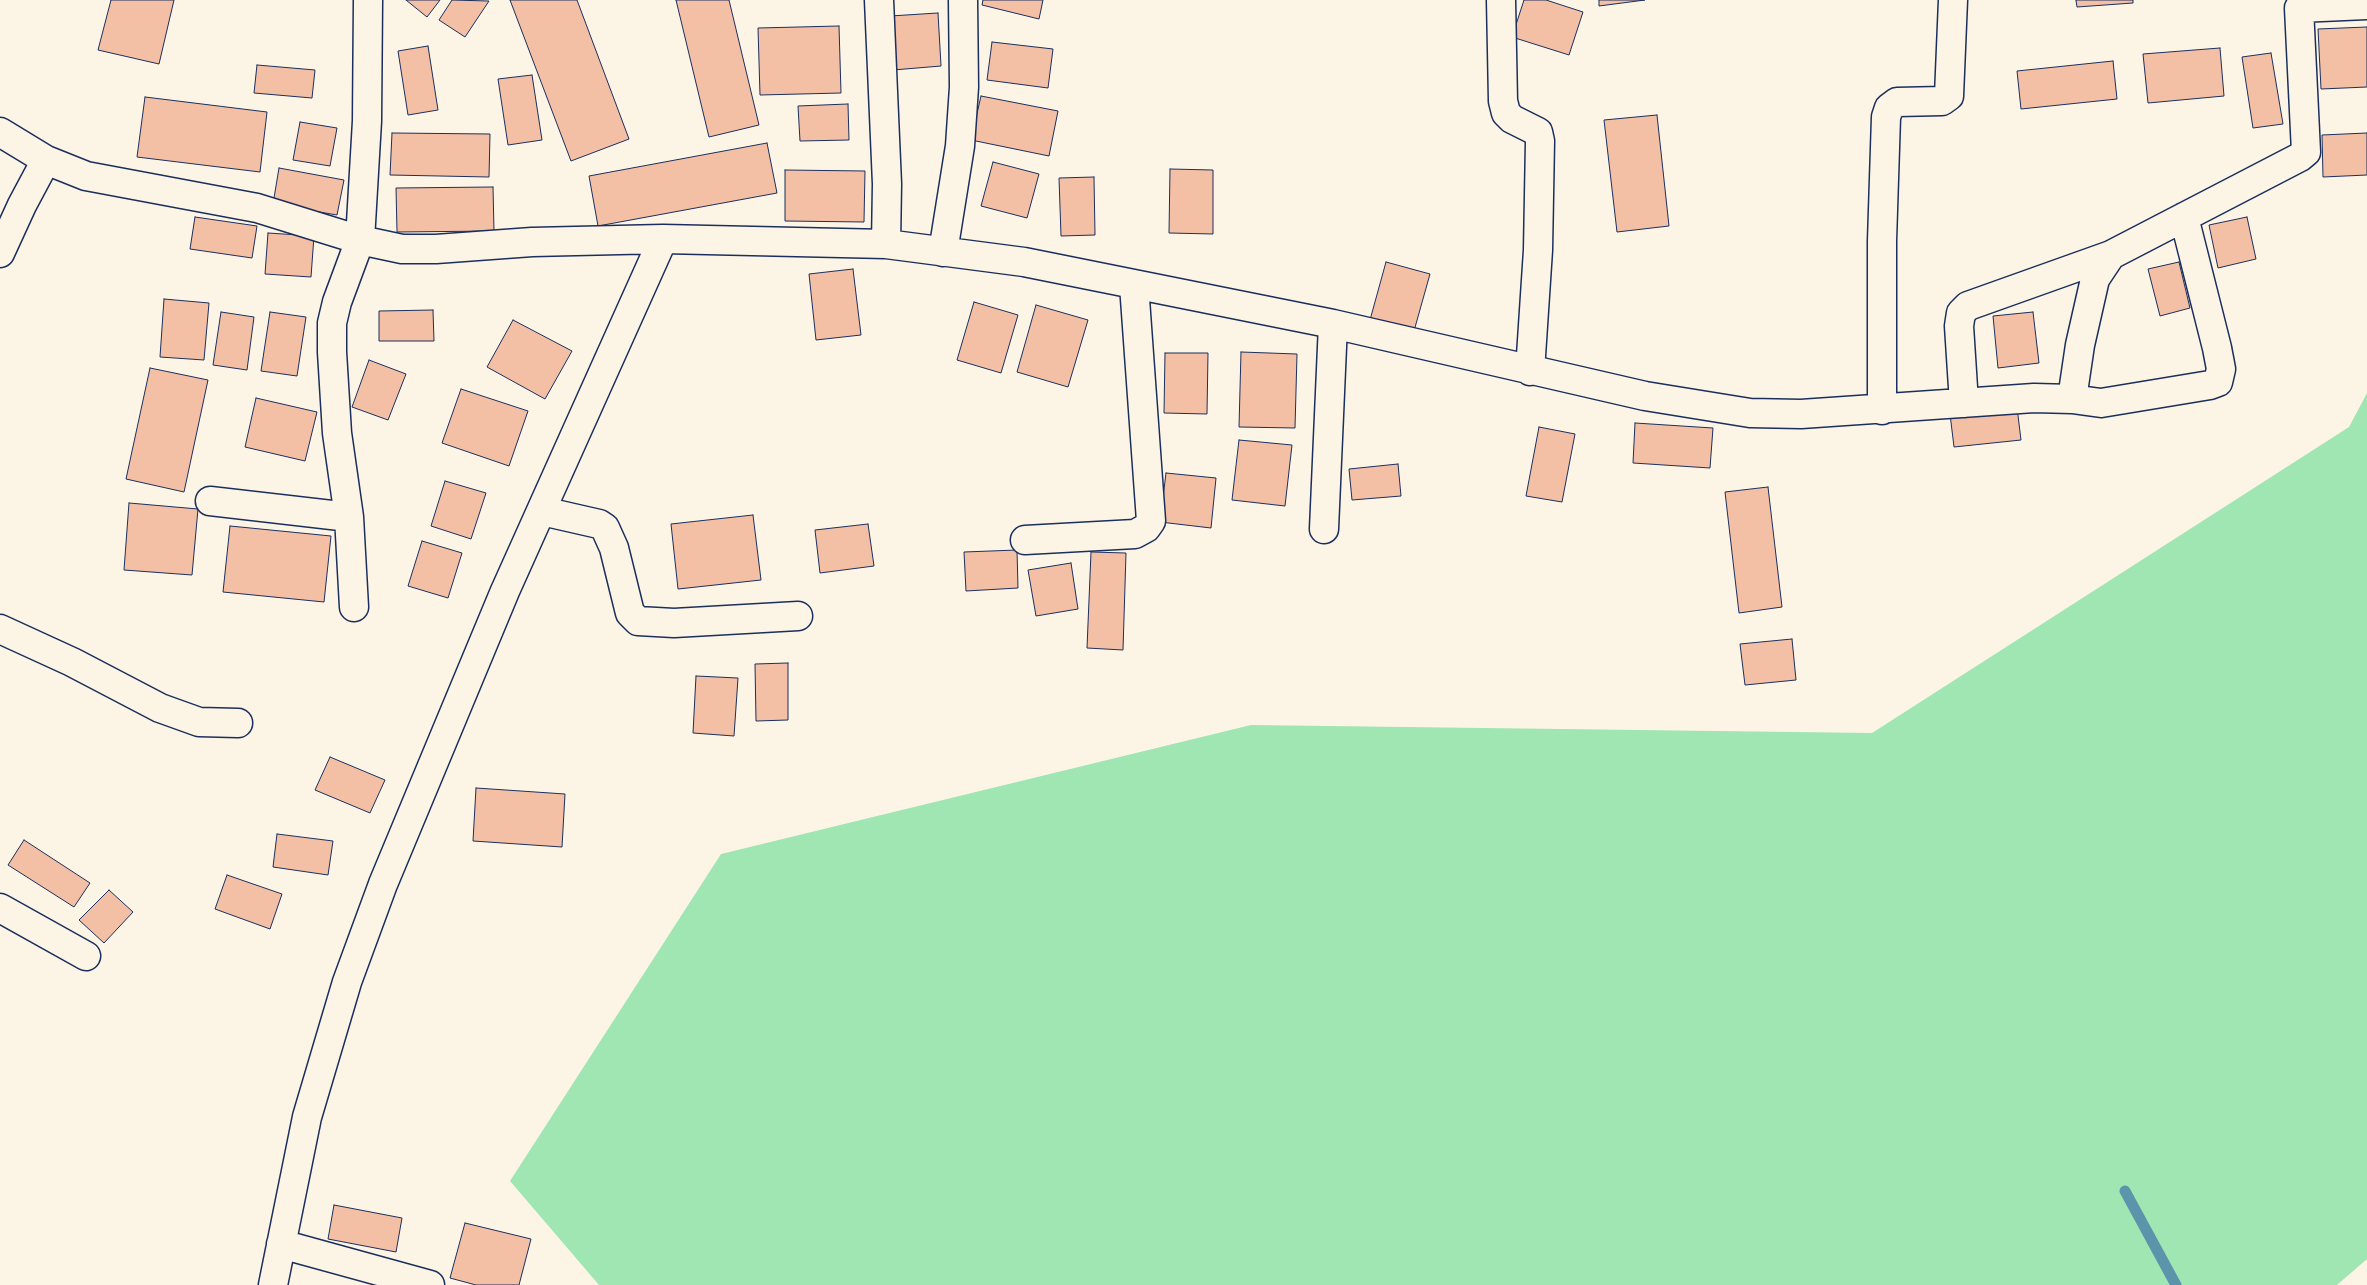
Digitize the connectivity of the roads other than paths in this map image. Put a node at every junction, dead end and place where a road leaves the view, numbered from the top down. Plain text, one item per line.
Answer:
1 (879, 0) edge
2 (963, 0) edge
3 (1501, 0) edge
4 (1953, 0) edge
5 (365, 1) edge
6 (2367, 4) edge
7 (0, 132) edge
8 (46, 160) junction
9 (2184, 217) junction
10 (663, 239) junction
11 (360, 240) junction
12 (886, 244) junction
13 (943, 252) junction
14 (0, 253) edge
15 (2111, 255) junction
16 (1134, 285) junction
17 (1333, 324) junction
18 (1530, 371) junction
19 (2072, 399) junction
20 (1964, 403) junction
21 (1882, 410) junction
22 (210, 500) dead end
23 (542, 510) junction
24 (349, 517) junction
25 (1324, 529) dead end
26 (1025, 540) dead end
27 (354, 607) dead end
28 (798, 616) dead end
29 (0, 629) edge
30 (238, 723) dead end
31 (0, 908) edge
32 (86, 956) dead end
33 (281, 1244) junction
34 (273, 1285) edge
35 (430, 1285) edge

1 - 12 street
2 - 13 street
3 - 18 street
4 - 21 street
5 - 11 street
6 - 9 street
7 - 8 street
8 - 11 street
8 - 14 street
9 - 15 street
9 - 19 street
10 - 11 street
10 - 12 street
10 - 23 street
11 - 24 street
12 - 13 street
13 - 16 street
15 - 19 street
15 - 20 street
16 - 17 street
16 - 26 street
17 - 18 street
17 - 25 street
18 - 21 street
19 - 20 street
20 - 21 street
22 - 24 street
23 - 28 street
23 - 33 street
24 - 27 street
29 - 30 street
31 - 32 street
33 - 34 street
33 - 35 street

